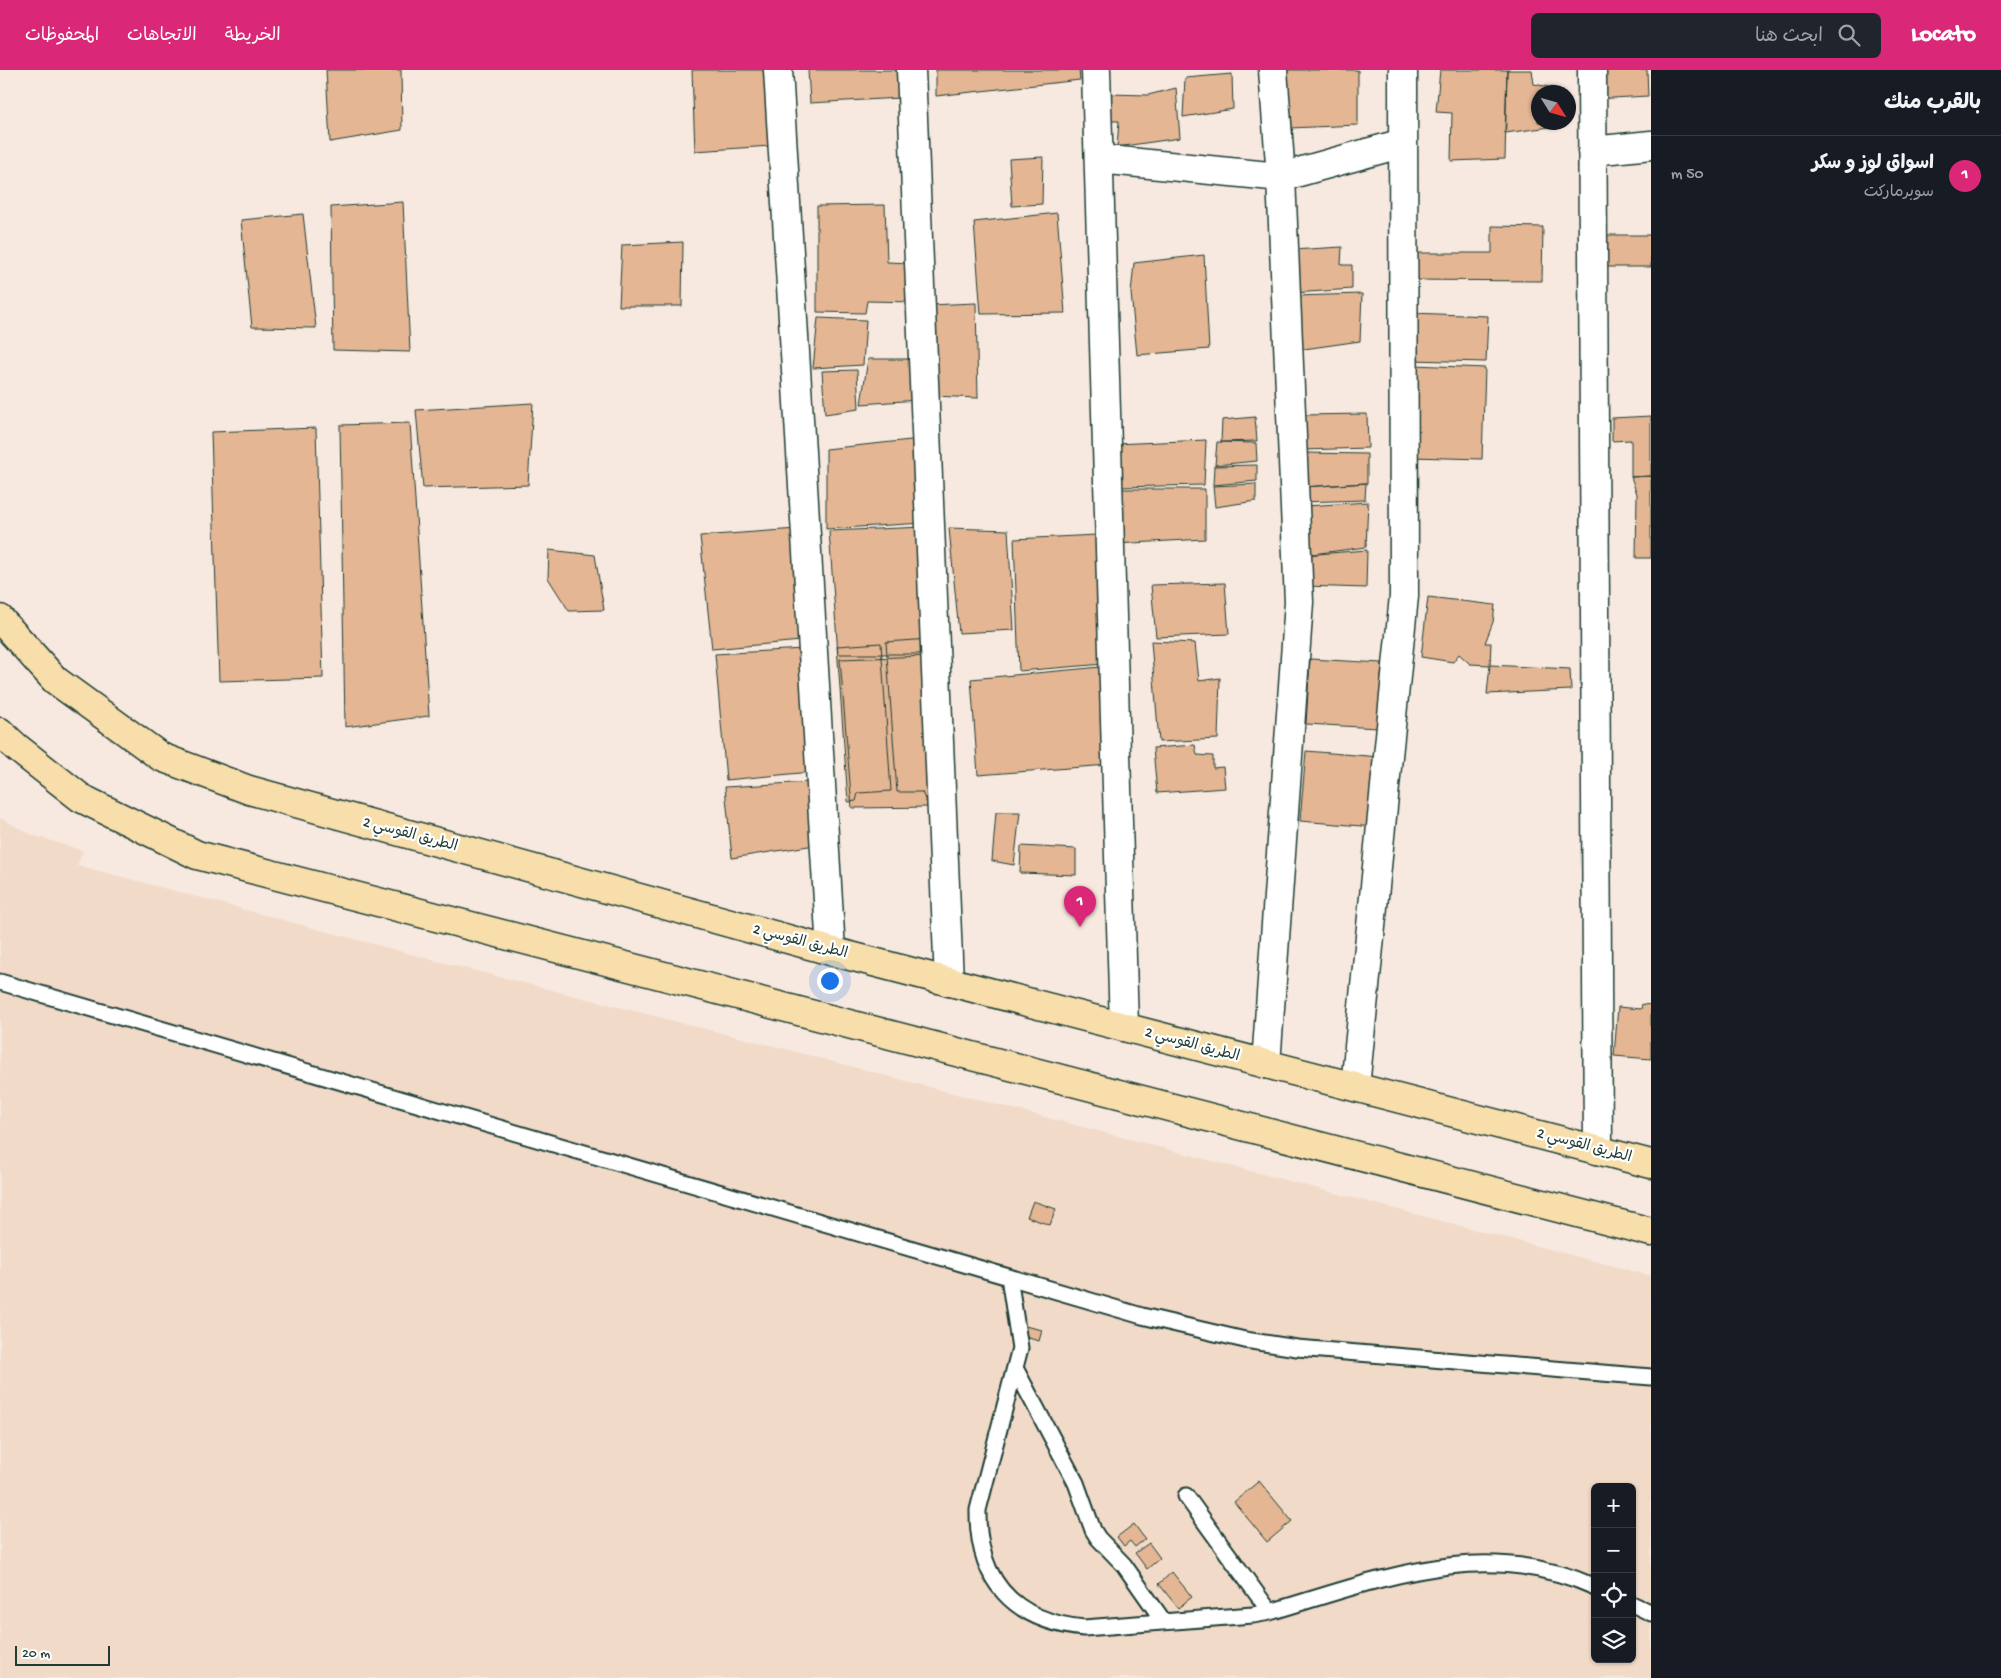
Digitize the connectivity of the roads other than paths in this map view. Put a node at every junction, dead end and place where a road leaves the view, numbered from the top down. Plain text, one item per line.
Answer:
1 (778, 70) edge
2 (911, 70) edge
3 (1096, 70) edge
4 (1273, 70) edge
5 (1403, 70) edge
6 (1592, 70) edge
7 (1403, 144) junction
8 (1651, 145) edge
9 (1592, 151) junction
10 (1099, 159) junction
11 (1281, 177) junction
12 (0, 619) edge
13 (0, 732) edge
14 (831, 951) junction
15 (0, 982) edge
16 (949, 982) junction
17 (1124, 1027) junction
18 (1266, 1064) junction
19 (1355, 1087) junction
20 (1598, 1150) junction
21 (1651, 1164) edge
22 (1651, 1232) edge
23 (1009, 1277) junction
24 (1016, 1368) junction
25 (1651, 1377) edge
26 (1186, 1496) dead end
27 (1591, 1585) edge
28 (1636, 1606) edge
29 (1270, 1612) junction
30 (1651, 1613) edge
31 (1164, 1622) junction

1 - 14 street
2 - 16 street
3 - 10 street
4 - 11 street
5 - 7 street
6 - 9 street
7 - 11 street
7 - 19 street
8 - 9 street
9 - 20 street
10 - 11 street
10 - 17 street
11 - 18 street
12 - 14 highway, الطريق القوسي 2
13 - 22 highway
14 - 16 highway, الطريق القوسي 2
15 - 23 lane
16 - 17 highway, الطريق القوسي 2
17 - 18 highway, الطريق القوسي 2
18 - 19 highway, الطريق القوسي 2
19 - 20 highway, الطريق القوسي 2
20 - 21 highway, الطريق القوسي 2
23 - 24 lane
23 - 25 lane
24 - 31 lane
24 - 31 lane
26 - 29 lane
27 - 29 lane
28 - 30 lane
29 - 31 lane

